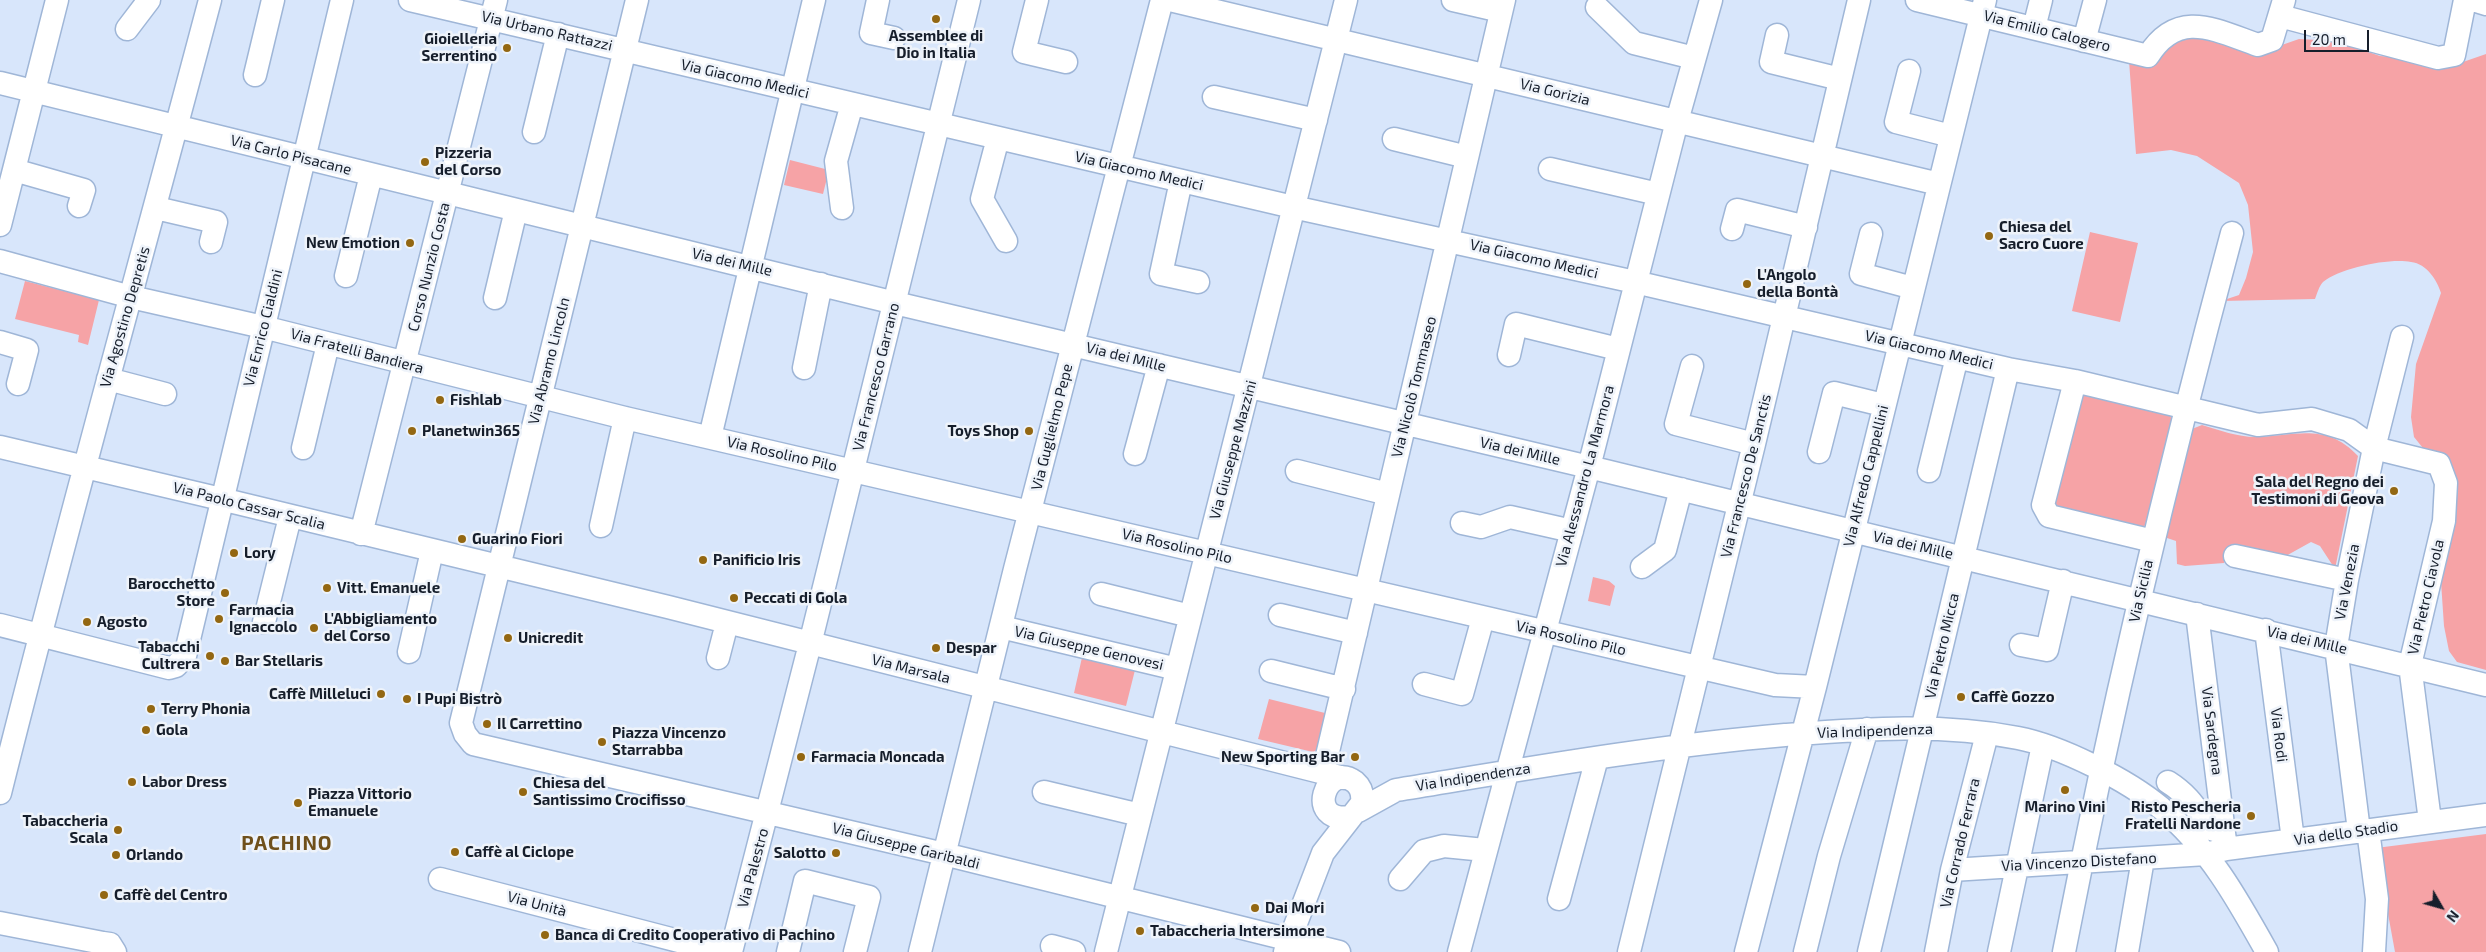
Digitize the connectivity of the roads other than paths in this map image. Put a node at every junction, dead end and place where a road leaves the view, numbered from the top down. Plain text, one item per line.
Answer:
1 (57, 0) edge
2 (149, 0) edge
3 (210, 0) edge
4 (274, 0) edge
5 (342, 0) edge
6 (410, 0) edge
7 (637, 0) edge
8 (814, 0) edge
9 (878, 0) edge
10 (969, 0) edge
11 (1037, 0) edge
12 (1162, 0) edge
13 (1170, 0) edge
14 (1346, 0) edge
15 (1453, 0) edge
16 (1710, 0) edge
17 (1859, 0) edge
18 (1917, 0) edge
19 (2041, 0) edge
20 (2095, 0) edge
21 (2465, 0) edge
22 (2473, 0) edge
23 (2486, 4) edge
24 (1502, 6) edge
25 (1597, 7) dead end
26 (1983, 8) edge
27 (2282, 8) edge
28 (493, 9) edge
29 (2034, 28) junction
30 (127, 29) dead end
31 (558, 34) junction
32 (1777, 35) dead end
33 (894, 38) dead end
34 (1337, 39) junction
35 (2084, 41) junction
36 (625, 49) junction
37 (1694, 58) junction
38 (1066, 62) dead end
39 (1909, 71) dead end
40 (1486, 75) junction
41 (255, 76) dead end
42 (1840, 79) junction
43 (0, 83) edge
44 (792, 90) junction
45 (34, 91) junction
46 (1214, 97) dead end
47 (852, 104) junction
48 (1316, 120) junction
49 (1677, 122) junction
50 (940, 124) junction
51 (177, 127) junction
52 (534, 132) dead end
53 (1951, 136) junction
54 (998, 138) junction
55 (1394, 139) dead end
56 (1823, 156) junction
57 (1467, 157) junction
58 (306, 158) junction
59 (1118, 167) junction
60 (1550, 168) dead end
61 (14, 170) junction
62 (371, 175) junction
63 (1182, 181) junction
64 (1940, 184) junction
65 (447, 194) junction
66 (1658, 194) junction
67 (79, 206) dead end
68 (156, 208) junction
69 (842, 208) dead end
70 (1293, 208) junction
71 (516, 210) junction
72 (0, 226) edge
73 (582, 226) junction
74 (1806, 227) junction
75 (1732, 229) dead end
76 (2232, 233) dead end
77 (1872, 234) dead end
78 (1449, 240) junction
79 (1006, 241) dead end
80 (211, 242) dead end
81 (0, 260) edge
82 (750, 267) junction
83 (346, 276) dead end
84 (1198, 282) dead end
85 (1635, 282) junction
86 (821, 284) junction
87 (1913, 288) junction
88 (131, 297) junction
89 (495, 298) dead end
90 (895, 303) junction
91 (1783, 317) junction
92 (263, 327) junction
93 (2402, 337) dead end
94 (0, 342) edge
95 (328, 344) junction
96 (1073, 344) junction
97 (1899, 344) junction
98 (1618, 349) junction
99 (1508, 355) dead end
100 (1957, 357) junction
101 (404, 364) junction
102 (1159, 365) junction
103 (1692, 366) dead end
104 (804, 368) dead end
105 (2008, 369) junction
106 (108, 379) junction
107 (2075, 381) junction
108 (18, 384) dead end
109 (1249, 387) junction
110 (165, 394) dead end
111 (540, 397) junction
112 (1883, 406) junction
113 (2184, 408) junction
114 (625, 418) junction
115 (1404, 423) junction
116 (710, 437) junction
117 (1754, 444) junction
118 (0, 447) edge
119 (303, 448) dead end
120 (2374, 448) junction
121 (1819, 452) dead end
122 (1135, 454) dead end
123 (2439, 464) joint
124 (84, 467) junction
125 (1589, 467) junction
126 (1297, 470) dead end
127 (852, 471) junction
128 (1929, 471) dead end
129 (1681, 489) junction
130 (1388, 494) junction
131 (221, 498) junction
132 (1739, 503) junction
133 (1030, 512) junction
134 (290, 517) junction
135 (1462, 523) dead end
136 (601, 526) dead end
137 (1572, 530) junction
138 (1853, 531) junction
139 (362, 534) junction
140 (2153, 541) junction
141 (432, 551) junction
142 (1206, 553) junction
143 (2235, 556) dead end
144 (1963, 557) junction
145 (498, 567) junction
146 (1642, 567) dead end
147 (2347, 580) junction
148 (2063, 582) junction
149 (1366, 590) junction
150 (1101, 594) dead end
151 (2138, 599) junction
152 (2197, 614) junction
153 (1280, 615) dead end
154 (1190, 616) junction
155 (1483, 618) junction
156 (264, 622) dead end
157 (727, 623) junction
158 (0, 625) edge
159 (1001, 628) junction
160 (2266, 630) junction
161 (1544, 632) junction
162 (1356, 633) junction
163 (39, 634) junction
164 (810, 644) junction
165 (2021, 644) dead end
166 (2336, 647) junction
167 (409, 652) dead end
168 (718, 658) dead end
169 (2410, 664) junction
170 (1700, 668) junction
171 (1177, 669) junction
172 (1271, 671) dead end
173 (1424, 684) dead end
174 (2486, 685) edge
175 (1815, 687) junction
176 (985, 688) junction
177 (1344, 689) junction
178 (1922, 727) junction
179 (1868, 729) junction
180 (1161, 730) junction
181 (1801, 734) junction
182 (1987, 734) junction
183 (473, 744) joint
184 (1681, 744) junction
185 (2043, 745) junction
186 (1597, 758) junction
187 (2101, 770) junction
188 (1506, 772) junction
189 (1340, 777) junction
190 (2, 779) edge
191 (2168, 782) dead end
192 (1396, 790) junction
193 (1044, 792) dead end
194 (1324, 804) junction
195 (767, 813) junction
196 (1354, 814) junction
197 (1140, 815) junction
198 (2486, 816) edge
199 (2430, 821) junction
200 (2364, 830) junction
201 (2293, 840) junction
202 (2219, 845) junction
203 (1485, 850) junction
204 (944, 854) junction
205 (2143, 859) junction
206 (2081, 862) junction
207 (2018, 866) junction
208 (1952, 870) junction
209 (1313, 874) junction
210 (440, 878) dead end
211 (1400, 879) dead end
212 (1559, 899) dead end
213 (1120, 900) junction
214 (0, 923) edge
215 (1052, 946) dead end
216 (1286, 946) edge
217 (109, 947) edge
218 (721, 952) edge
219 (731, 952) edge
220 (788, 952) edge
221 (856, 952) edge
222 (920, 952) edge
223 (1074, 952) edge
224 (1106, 952) edge
225 (1339, 952) edge
226 (1459, 952) edge
227 (1629, 952) edge
228 (1746, 952) edge
229 (1805, 952) edge
230 (1869, 952) edge
231 (1936, 952) edge
232 (1999, 952) edge
233 (2064, 952) edge
234 (2127, 952) edge
235 (2267, 952) edge
236 (2374, 952) edge

1 - 45 street
2 - 30 street
3 - 51 street, Via Agostino Depretis
4 - 41 street
5 - 58 street, Via Enrico Cialdini
6 - 28 street, Via Urbano Rattazzi
7 - 36 street, Via Abramo Lincoln
8 - 44 street
9 - 33 street
10 - 50 street, Via Francesco Garrano
11 - 38 street
12 - 59 street, Via Guglielmo Pepe
13 - 34 street, Via Gorizia
14 - 34 street, Via Giuseppe Mazzini
15 - 24 street
16 - 37 street, Via Alessandro La Marmora
17 - 42 street, Via Francesco De Sanctis
18 - 26 street, Via Emilio Calogero
19 - 29 street
20 - 35 street
21 - 27 street
22 - 23 street
24 - 40 street, Via Nicolò Tommaseo
25 - 37 street
26 - 29 street, Via Emilio Calogero
26 - 53 street, Via Alfredo Cappellini
27 - 35 street, Via Emilio Calogero
28 - 31 street, Via Urbano Rattazzi
28 - 65 street, Corso Nunzio Costa
29 - 35 street, Via Emilio Calogero
31 - 36 street, Via Urbano Rattazzi
31 - 52 street
32 - 42 street
34 - 40 street, Via Gorizia
34 - 48 street, Via Giuseppe Mazzini
36 - 44 street, Via Giacomo Medici
36 - 73 street, Via Abramo Lincoln
37 - 49 street, Via Alessandro La Marmora
39 - 53 street
40 - 49 street, Via Gorizia
40 - 57 street, Via Nicolò Tommaseo
42 - 56 street, Via Francesco De Sanctis
43 - 45 street, Via Carlo Pisacane
44 - 47 street, Via Giacomo Medici
44 - 82 street
45 - 51 street, Via Carlo Pisacane
45 - 61 street
46 - 48 street
47 - 50 street, Via Giacomo Medici
47 - 69 street
48 - 70 street, Via Giuseppe Mazzini
49 - 56 street, Via Gorizia
49 - 66 street, Via Alessandro La Marmora
50 - 54 street, Via Giacomo Medici
50 - 90 street, Via Francesco Garrano
51 - 58 street, Via Carlo Pisacane
51 - 68 street, Via Agostino Depretis
53 - 64 street, Via Alfredo Cappellini
54 - 59 street, Via Giacomo Medici
54 - 79 street
55 - 57 street
56 - 64 street, Via Gorizia
56 - 74 street, Via Francesco De Sanctis
57 - 78 street, Via Nicolò Tommaseo
58 - 62 street, Via Carlo Pisacane
58 - 92 street, Via Enrico Cialdini
59 - 63 street, Via Giacomo Medici
59 - 96 street, Via Guglielmo Pepe
60 - 66 street
61 - 67 street
61 - 72 street
62 - 65 street, Via Carlo Pisacane
62 - 83 street
63 - 70 street, Via Giacomo Medici
63 - 84 street
64 - 87 street, Via Alfredo Cappellini
65 - 71 street, Via Carlo Pisacane
65 - 101 street, Corso Nunzio Costa
66 - 85 street, Via Alessandro La Marmora
68 - 80 street
68 - 88 street, Via Agostino Depretis
70 - 78 street, Via Giacomo Medici
70 - 109 street, Via Giuseppe Mazzini
71 - 73 street, Via Carlo Pisacane
71 - 89 street
73 - 82 street, Via dei Mille
73 - 111 street, Via Abramo Lincoln
74 - 75 street
74 - 91 street, Via Francesco De Sanctis
76 - 113 street, Via Sicilia
77 - 87 street
78 - 85 street, Via Giacomo Medici
78 - 115 street, Via Nicolò Tommaseo
81 - 88 street, Via Fratelli Bandiera
82 - 86 street, Via dei Mille
82 - 116 street
85 - 91 street, Via Giacomo Medici
85 - 98 street, Via Alessandro La Marmora
86 - 90 street, Via dei Mille
86 - 104 street
87 - 97 street, Via Alfredo Cappellini
88 - 92 street, Via Fratelli Bandiera
88 - 106 street, Via Agostino Depretis
90 - 96 street, Via dei Mille
90 - 127 street, Via Francesco Garrano
91 - 97 street, Via Giacomo Medici
91 - 117 street, Via Francesco De Sanctis
92 - 95 street, Via Fratelli Bandiera
92 - 131 street, Via Enrico Cialdini
93 - 120 street, Via Venezia
94 - 108 street
95 - 101 street, Via Fratelli Bandiera
95 - 119 street
96 - 102 street, Via dei Mille
96 - 133 street, Via Guglielmo Pepe
97 - 100 street, Via Giacomo Medici
97 - 112 street, Via Alfredo Cappellini
98 - 99 street
98 - 125 street, Via Alessandro La Marmora
100 - 105 street, Via Giacomo Medici
100 - 128 street
101 - 111 street, Via Fratelli Bandiera
101 - 139 street, Corso Nunzio Costa
102 - 109 street, Via dei Mille
102 - 122 street
103 - 117 street
105 - 107 street, Via Giacomo Medici
105 - 144 street, Via Pietro Micca
106 - 110 street
106 - 124 street, Via Agostino Depretis
107 - 113 street, Via Giacomo Medici
107 - 140 street
109 - 115 street, Via dei Mille
109 - 142 street, Via Giuseppe Mazzini
111 - 114 street, Via Rosolino Pilo
111 - 145 street, Via Abramo Lincoln
112 - 121 street
112 - 138 street, Via Alfredo Cappellini
113 - 120 street, Via Giacomo Medici
113 - 140 street, Via Sicilia
114 - 116 street, Via Rosolino Pilo
114 - 136 street
115 - 125 street, Via dei Mille
115 - 130 street, Via Nicolò Tommaseo
116 - 127 street, Via Rosolino Pilo
117 - 132 street, Via Francesco De Sanctis
118 - 124 street, Via Paolo Cassar Scalia
120 - 123 street, Via Giacomo Medici
120 - 147 street, Via Venezia
123 - 169 street, Via Pietro Ciavola
124 - 131 street, Via Paolo Cassar Scalia
124 - 163 street, Via Agostino Depretis
125 - 129 street, Via dei Mille
125 - 137 street, Via Alessandro La Marmora
126 - 130 street
127 - 133 street, Via Rosolino Pilo
127 - 164 street, Via Francesco Garrano
129 - 132 street, Via dei Mille
129 - 146 street
130 - 149 street, Via Nicolò Tommaseo
131 - 134 street, Via Paolo Cassar Scalia
131 - 163 street, Via Enrico Cialdini
132 - 138 street, Via dei Mille
132 - 170 street, Via Francesco De Sanctis
133 - 142 street, Via Rosolino Pilo
133 - 159 street, Via Guglielmo Pepe
134 - 139 street, Via Paolo Cassar Scalia
134 - 156 street
135 - 137 street
137 - 161 street, Via Alessandro La Marmora
138 - 144 street, Via dei Mille
138 - 175 street, Via Alfredo Cappellini
139 - 141 street, Via Paolo Cassar Scalia
140 - 151 street, Via Sicilia
141 - 145 street, Via Paolo Cassar Scalia
141 - 167 street
142 - 149 street, Via Rosolino Pilo
142 - 154 street, Via Giuseppe Mazzini
143 - 147 street
144 - 148 street, Via dei Mille
144 - 178 street, Via Pietro Micca
145 - 157 street, Via Marsala
145 - 183 street, Via Abramo Lincoln
147 - 166 street, Via Venezia
148 - 151 street, Via dei Mille
148 - 165 street
149 - 155 street, Via Rosolino Pilo
149 - 162 street, Via Nicolò Tommaseo
150 - 154 street
151 - 152 street, Via dei Mille
151 - 187 street, Via Sicilia
152 - 160 street, Via dei Mille
152 - 202 street, Via Sardegna
153 - 162 street
154 - 171 street, Via Giuseppe Mazzini
155 - 161 street, Via Rosolino Pilo
155 - 173 street
157 - 164 street, Via Marsala
157 - 168 street
158 - 163 street
159 - 171 street, Via Giuseppe Genovesi
159 - 176 street, Via Guglielmo Pepe
160 - 166 street, Via dei Mille
160 - 201 street, Via Rodi
161 - 170 street, Via Rosolino Pilo
161 - 188 street, Via Alessandro La Marmora
162 - 177 street, Via Nicolò Tommaseo
163 - 190 street, Via Agostino Depretis
164 - 176 street, Via Marsala
164 - 195 street, Via Francesco Garrano
166 - 169 street, Via dei Mille
166 - 200 street, Via Venezia
169 - 174 street, Via dei Mille
169 - 199 street, Via Pietro Ciavola
170 - 175 street, Via Rosolino Pilo
170 - 184 street, Via Francesco De Sanctis
171 - 180 street, Via Giuseppe Mazzini
172 - 177 street
175 - 181 street, Via Alfredo Cappellini
176 - 180 street, Via Marsala
176 - 204 street, Via Guglielmo Pepe
177 - 189 street, Via Nicolò Tommaseo
178 - 179 street, Via Indipendenza
178 - 182 street, Via Indipendenza
178 - 230 street, Via Pietro Micca
179 - 181 street, Via Indipendenza
179 - 229 street
180 - 189 street, Via Marsala
180 - 197 street, Via Giuseppe Mazzini
181 - 184 street, Via Indipendenza
181 - 228 street, Via Alfredo Cappellini
182 - 185 street, Via Indipendenza
182 - 208 street, Via Corrado Ferrara
183 - 195 street, Via Giuseppe Garibaldi
184 - 186 street, Via Indipendenza
184 - 227 street, Via Francesco De Sanctis
185 - 187 street, Via Indipendenza
185 - 207 street
186 - 188 street, Via Indipendenza
186 - 212 street
187 - 202 street, Via Indipendenza
187 - 206 street, Via Sicilia
188 - 192 street, Via Indipendenza
188 - 203 street, Via Alessandro La Marmora
189 - 192 street, Via Marsala
189 - 194 street
189 - 196 street
191 - 202 street
192 - 196 street
193 - 197 street
194 - 196 street
194 - 209 street
195 - 204 street, Via Giuseppe Garibaldi
195 - 219 street, Via Palestro
196 - 209 street
197 - 213 street, Via Giuseppe Mazzini
198 - 199 street, Via dello Stadio
199 - 200 street, Via dello Stadio
200 - 201 street, Via dello Stadio
200 - 236 street, Via Venezia
201 - 202 street, Via dello Stadio
202 - 205 street, Via Vincenzo Distefano
202 - 235 street, Via Indipendenza
203 - 211 street
203 - 226 street, Via Alessandro La Marmora
204 - 213 street, Via Giuseppe Garibaldi
204 - 222 street, Via Guglielmo Pepe
205 - 206 street, Via Vincenzo Distefano
205 - 234 street
206 - 207 street, Via Vincenzo Distefano
206 - 233 street, Via Sicilia
207 - 208 street, Via Vincenzo Distefano
207 - 232 street
208 - 231 street, Via Corrado Ferrara
209 - 216 street
210 - 218 street, Via Unità
213 - 216 street, Via Giuseppe Garibaldi
213 - 224 street, Via Giuseppe Mazzini
214 - 217 street
215 - 223 street
216 - 225 street, Via Giuseppe Garibaldi
220 - 221 street

